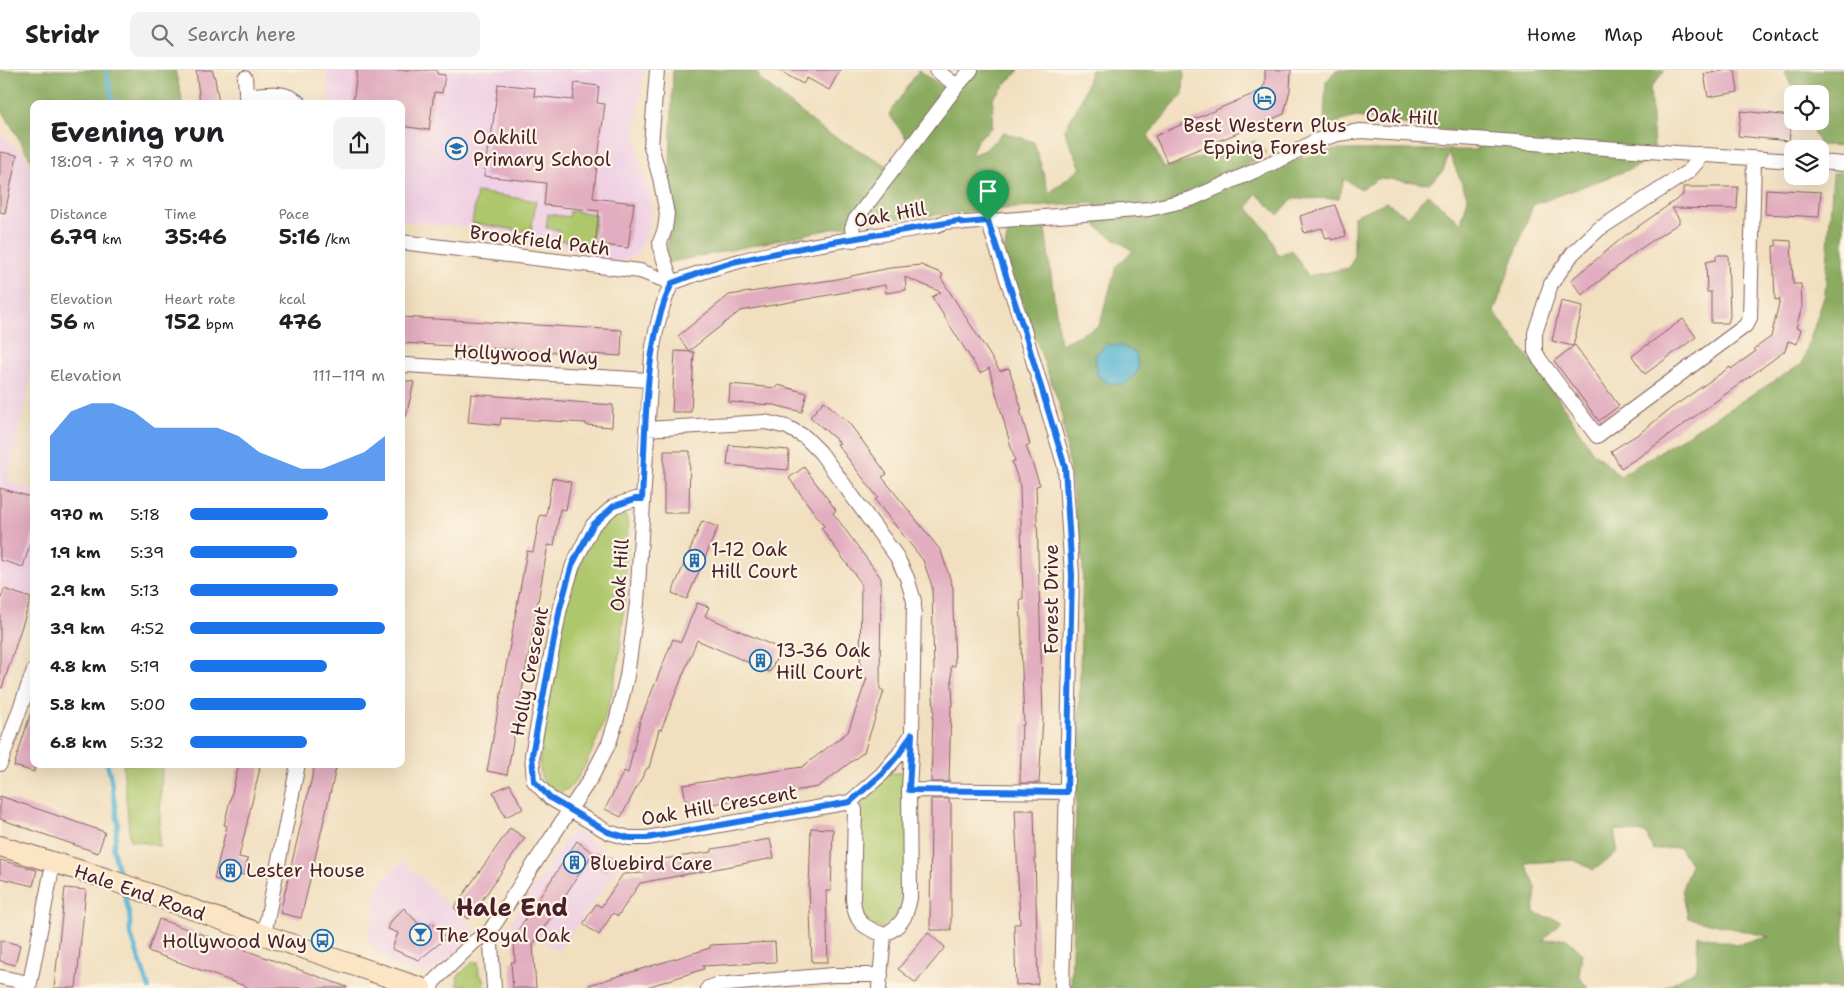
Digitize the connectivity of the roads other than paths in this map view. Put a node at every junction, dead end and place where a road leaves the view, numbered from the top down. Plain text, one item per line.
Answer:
1 (656, 70) edge
2 (936, 70) edge
3 (972, 70) edge
4 (245, 78) dead end
5 (957, 86) junction
6 (246, 100) edge
7 (297, 100) edge
8 (1698, 154) junction
9 (1754, 158) junction
10 (1784, 160) edge
11 (1829, 163) edge
12 (1844, 164) edge
13 (988, 221) junction
14 (854, 240) junction
15 (405, 242) edge
16 (672, 283) junction
17 (405, 365) edge
18 (649, 380) junction
19 (646, 429) junction
20 (642, 499) junction
21 (30, 681) edge
22 (912, 734) junction
23 (0, 764) edge
24 (297, 768) edge
25 (909, 790) junction
26 (1067, 792) junction
27 (850, 802) junction
28 (570, 811) junction
29 (0, 846) edge
30 (53, 863) junction
31 (490, 932) junction
32 (264, 935) junction
33 (884, 935) junction
34 (0, 977) edge
35 (880, 982) edge
36 (29, 985) edge
37 (714, 987) edge
38 (421, 988) edge
39 (431, 988) edge
40 (494, 988) edge
41 (1062, 988) edge

1 - 16 street
2 - 5 street
3 - 5 street
4 - 6 street
5 - 14 street
6 - 7 street
8 - 9 street, Oak Hill
8 - 9 street
8 - 13 street, Oak Hill
9 - 10 street, Oak Hill
11 - 12 street
13 - 14 street, Oak Hill
13 - 26 street, Forest Drive
14 - 16 street, Oak Hill
15 - 16 street, Brookfield Path
16 - 18 street, Oak Hill
17 - 18 street, Hollywood Way
18 - 19 street, Oak Hill
19 - 20 street, Oak Hill
19 - 22 street
20 - 28 street, Oak Hill
20 - 28 street, Holly Crescent
21 - 23 street
22 - 25 street
22 - 27 street
24 - 32 street
25 - 26 street
25 - 33 street
26 - 41 street, Forest Drive
27 - 28 street, Oak Hill Crescent
27 - 33 street
28 - 31 street, Oak Hill
29 - 30 street, Hale End Road
30 - 32 street, Hale End Road
30 - 36 street
31 - 39 street, Oak Hill
31 - 40 street
32 - 38 street, Hale End Road
33 - 35 street
34 - 36 street
35 - 37 street

